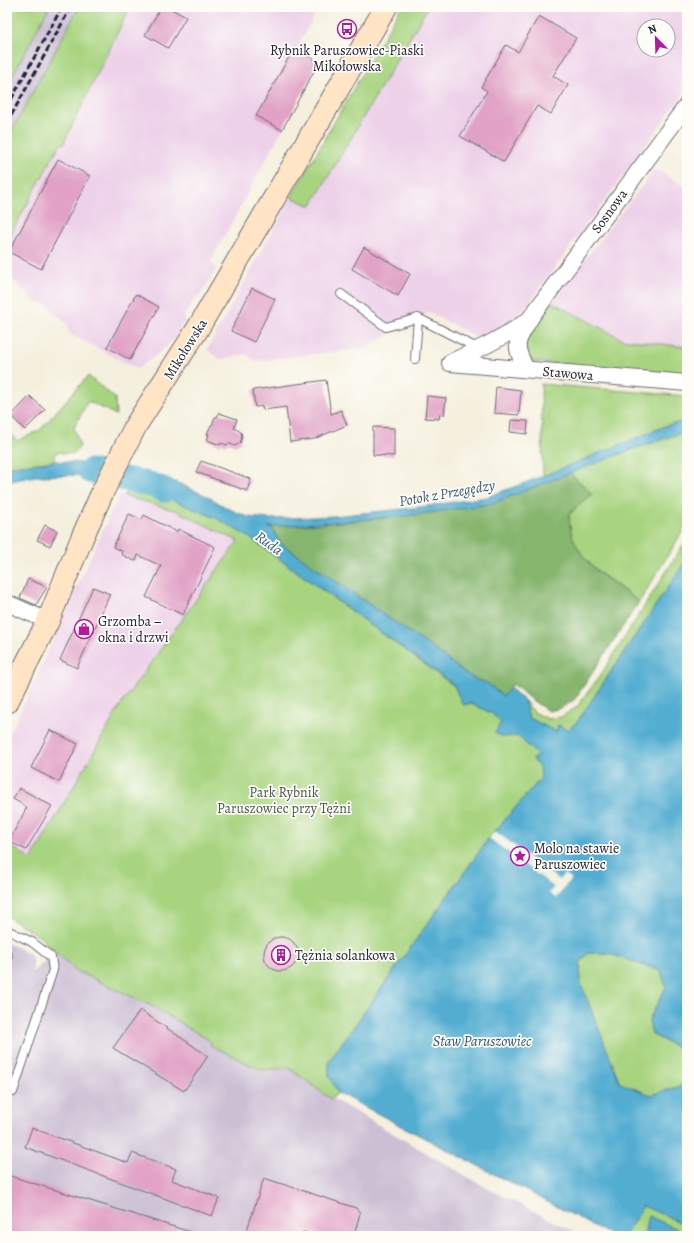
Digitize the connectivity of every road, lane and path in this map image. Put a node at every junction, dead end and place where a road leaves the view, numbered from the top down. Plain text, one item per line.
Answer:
1 (386, 7) edge
2 (687, 105) edge
3 (341, 294) dead end
4 (418, 318) junction
5 (514, 337) junction
6 (480, 349) junction
7 (415, 359) dead end
8 (496, 367) junction
9 (526, 369) junction
10 (687, 383) edge
11 (7, 603) edge
12 (48, 621) junction
13 (7, 702) edge
14 (7, 930) edge
15 (13, 1092) dead end

1 - 12 main road, Mikołowska
2 - 5 street, Sosnowa
3 - 4 lane
4 - 6 lane
4 - 7 lane
5 - 6 street
5 - 8 street, Sosnowa
5 - 9 street
6 - 8 street, Stawowa
8 - 9 street, Stawowa
9 - 10 street, Stawowa
11 - 12 street
12 - 13 main road, Mikołowska
14 - 15 lane

